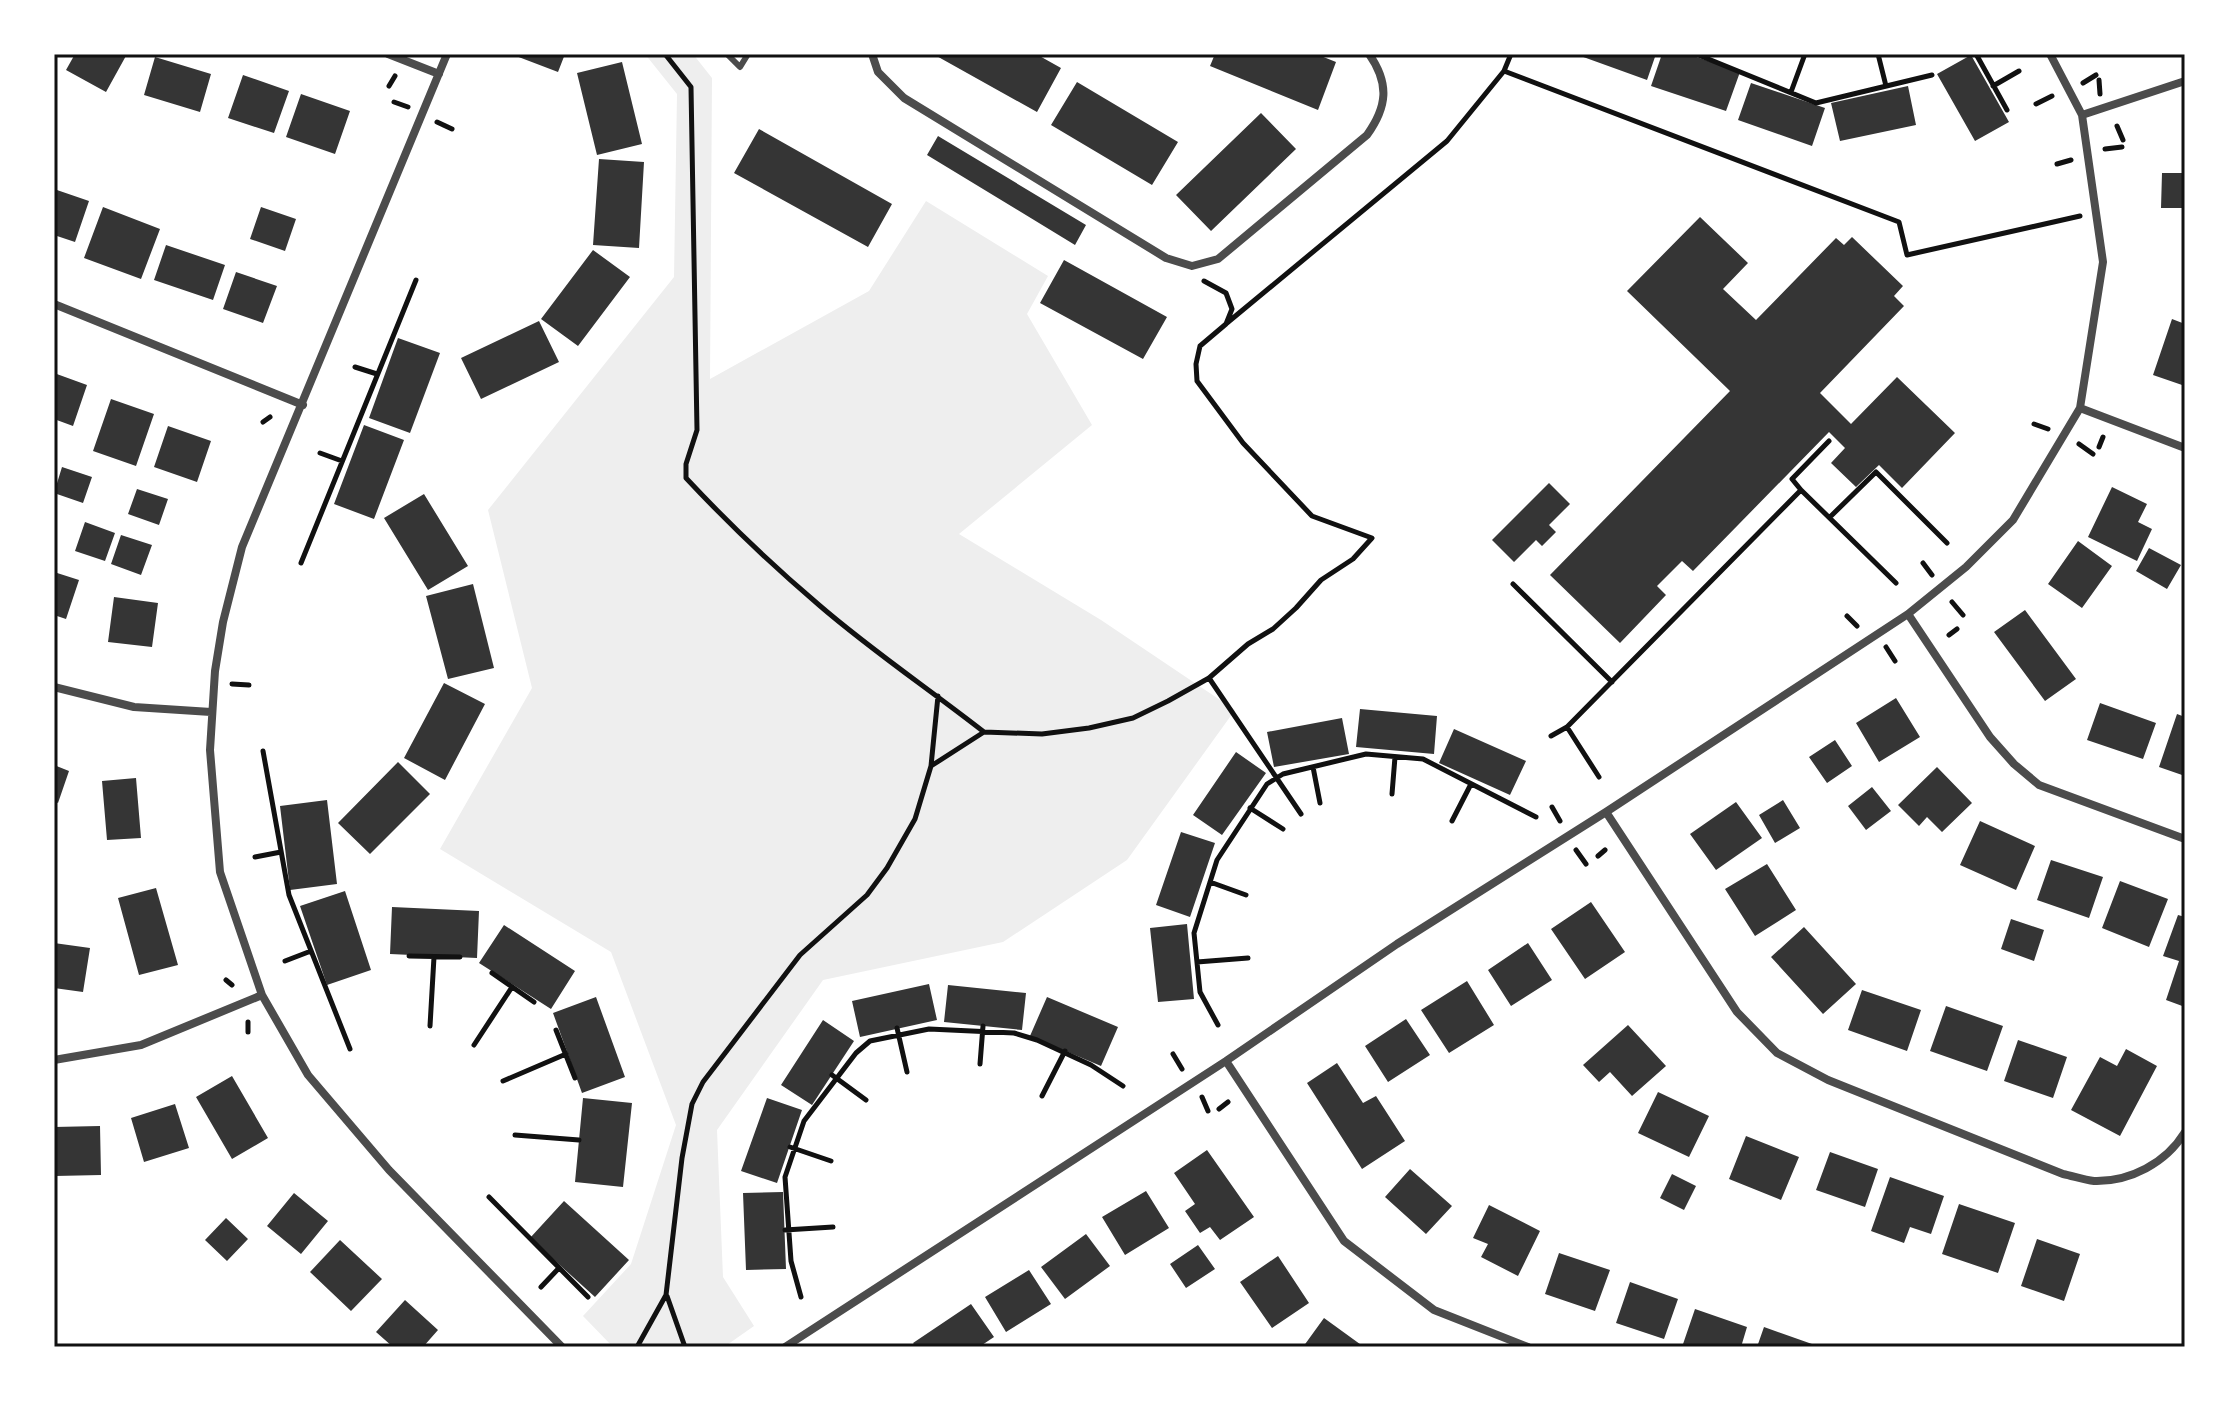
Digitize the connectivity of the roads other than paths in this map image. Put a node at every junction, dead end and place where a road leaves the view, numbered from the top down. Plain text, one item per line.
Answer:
1 (388, 54) edge
2 (447, 54) edge
3 (727, 54) edge
4 (748, 54) edge
5 (872, 54) edge
6 (1369, 54) edge
7 (2050, 54) edge
8 (439, 74) junction
9 (2185, 81) edge
10 (2082, 115) junction
11 (54, 304) edge
12 (303, 405) junction
13 (2080, 408) junction
14 (2185, 448) edge
15 (1908, 614) junction
16 (54, 687) edge
17 (211, 712) junction
18 (1606, 812) junction
19 (2185, 839) edge
20 (262, 995) junction
21 (54, 1060) edge
22 (1226, 1061) junction
23 (2185, 1132) edge
24 (562, 1347) edge
25 (785, 1347) edge
26 (1528, 1347) edge

1 - 8 street
2 - 8 street
3 - 4 lane
5 - 6 street
7 - 10 street
8 - 12 street
9 - 10 street
10 - 13 street
11 - 12 street
12 - 17 street
13 - 14 street
13 - 15 street
15 - 18 street
15 - 19 street
16 - 17 street
17 - 20 street
18 - 22 street
18 - 23 street
20 - 21 street
20 - 24 street
22 - 25 street
22 - 26 street

